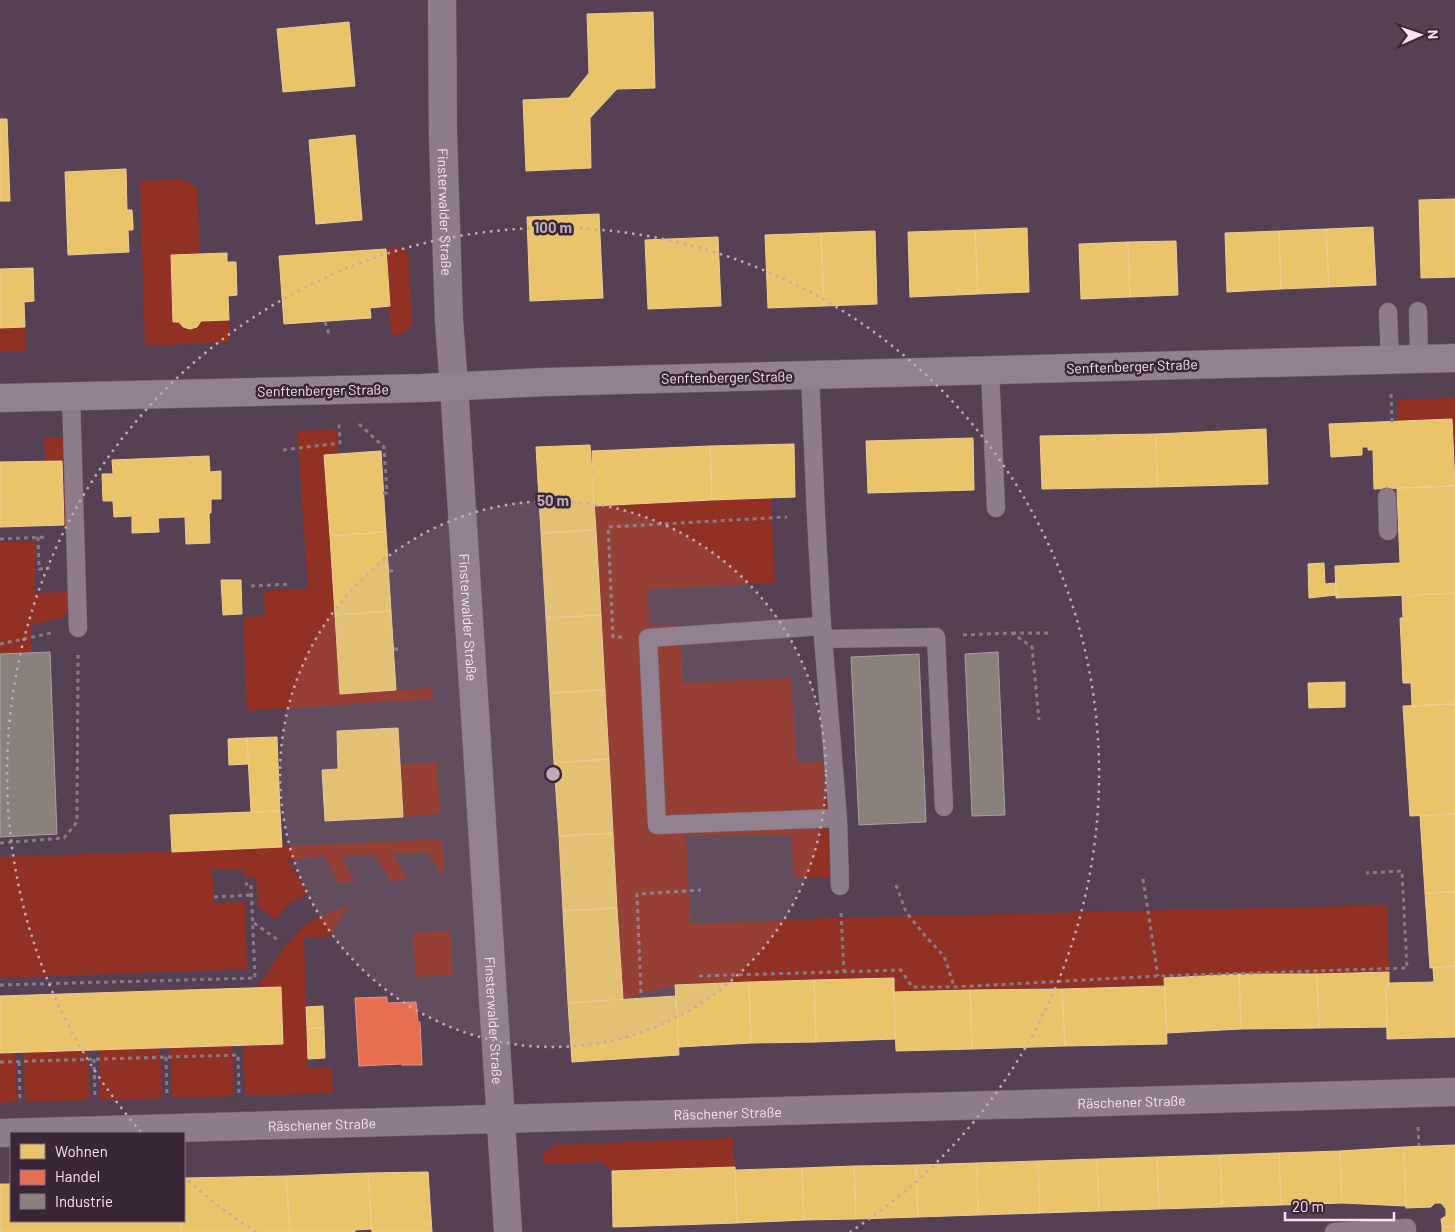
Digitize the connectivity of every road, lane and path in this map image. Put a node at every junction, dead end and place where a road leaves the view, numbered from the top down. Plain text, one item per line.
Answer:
1 (442, 0) edge
2 (1418, 311) dead end
3 (1388, 312) dead end
4 (325, 322) dead end
5 (329, 334) dead end
6 (1455, 358) edge
7 (1390, 359) junction
8 (1419, 359) junction
9 (990, 370) junction
10 (810, 375) junction
11 (454, 386) junction
12 (1391, 394) dead end
13 (71, 396) junction
14 (0, 398) edge
15 (1392, 422) dead end
16 (339, 424) dead end
17 (359, 424) dead end
18 (283, 450) dead end
19 (384, 493) dead end
20 (1387, 498) dead end
21 (996, 508) dead end
22 (816, 516) junction
23 (1388, 531) dead end
24 (75, 535) junction
25 (0, 538) edge
26 (389, 571) dead end
27 (395, 571) dead end
28 (291, 584) dead end
29 (251, 586) dead end
30 (78, 628) junction
31 (824, 632) junction
32 (1012, 633) junction
33 (1052, 633) dead end
34 (936, 636) junction
35 (648, 638) junction
36 (0, 644) edge
37 (400, 649) dead end
38 (394, 650) dead end
39 (1040, 720) dead end
40 (944, 807) dead end
41 (838, 818) junction
42 (0, 843) edge
43 (1366, 873) dead end
44 (1143, 878) dead end
45 (245, 884) dead end
46 (896, 885) dead end
47 (840, 886) joint
48 (701, 890) dead end
49 (252, 895) junction
50 (214, 897) dead end
51 (253, 922) junction
52 (278, 940) dead end
53 (844, 972) junction
54 (699, 976) dead end
55 (1158, 976) junction
56 (0, 985) edge
57 (954, 986) junction
58 (642, 993) dead end
59 (166, 1057) junction
60 (94, 1059) junction
61 (0, 1062) edge
62 (20, 1062) junction
63 (1455, 1092) edge
64 (239, 1102) dead end
65 (167, 1104) dead end
66 (96, 1107) dead end
67 (20, 1109) dead end
68 (501, 1118) junction
69 (1418, 1122) dead end
70 (33, 1132) edge
71 (1419, 1146) dead end
72 (508, 1232) edge
73 (1334, 1232) edge
74 (1407, 1232) edge

1 - 11 street, Finsterwalder Straße
2 - 8 lane
3 - 7 lane
4 - 5 path
6 - 8 street, Senftenberger Straße
7 - 8 street, Senftenberger Straße
7 - 9 street, Senftenberger Straße
9 - 10 street, Senftenberger Straße
9 - 21 lane
10 - 11 street, Senftenberger Straße
10 - 22 lane
11 - 13 street, Senftenberger Straße
11 - 68 street, Finsterwalder Straße
12 - 15 path
13 - 14 street, Senftenberger Straße
13 - 24 lane
16 - 18 path
17 - 19 path
20 - 23 lane
22 - 31 lane
22 - 35 path
24 - 25 path
24 - 30 lane
26 - 27 path
28 - 29 path
30 - 36 path
30 - 42 path
31 - 34 lane
31 - 35 lane
31 - 41 lane
32 - 33 path
32 - 34 path
32 - 39 path
34 - 40 lane
35 - 41 lane
37 - 38 path
41 - 47 lane
43 - 55 path
44 - 55 path
45 - 49 path
46 - 57 path
47 - 53 path
48 - 58 path
49 - 50 path
49 - 51 path
51 - 52 path
51 - 56 path
53 - 54 path
53 - 57 path
55 - 57 path
59 - 60 path
59 - 64 path
59 - 65 path
60 - 62 path
60 - 66 path
61 - 62 path
62 - 67 path
63 - 68 street, Räschener Straße
68 - 70 street, Räschener Straße
68 - 72 street, Finsterwalder Straße
69 - 71 path
73 - 74 lane

